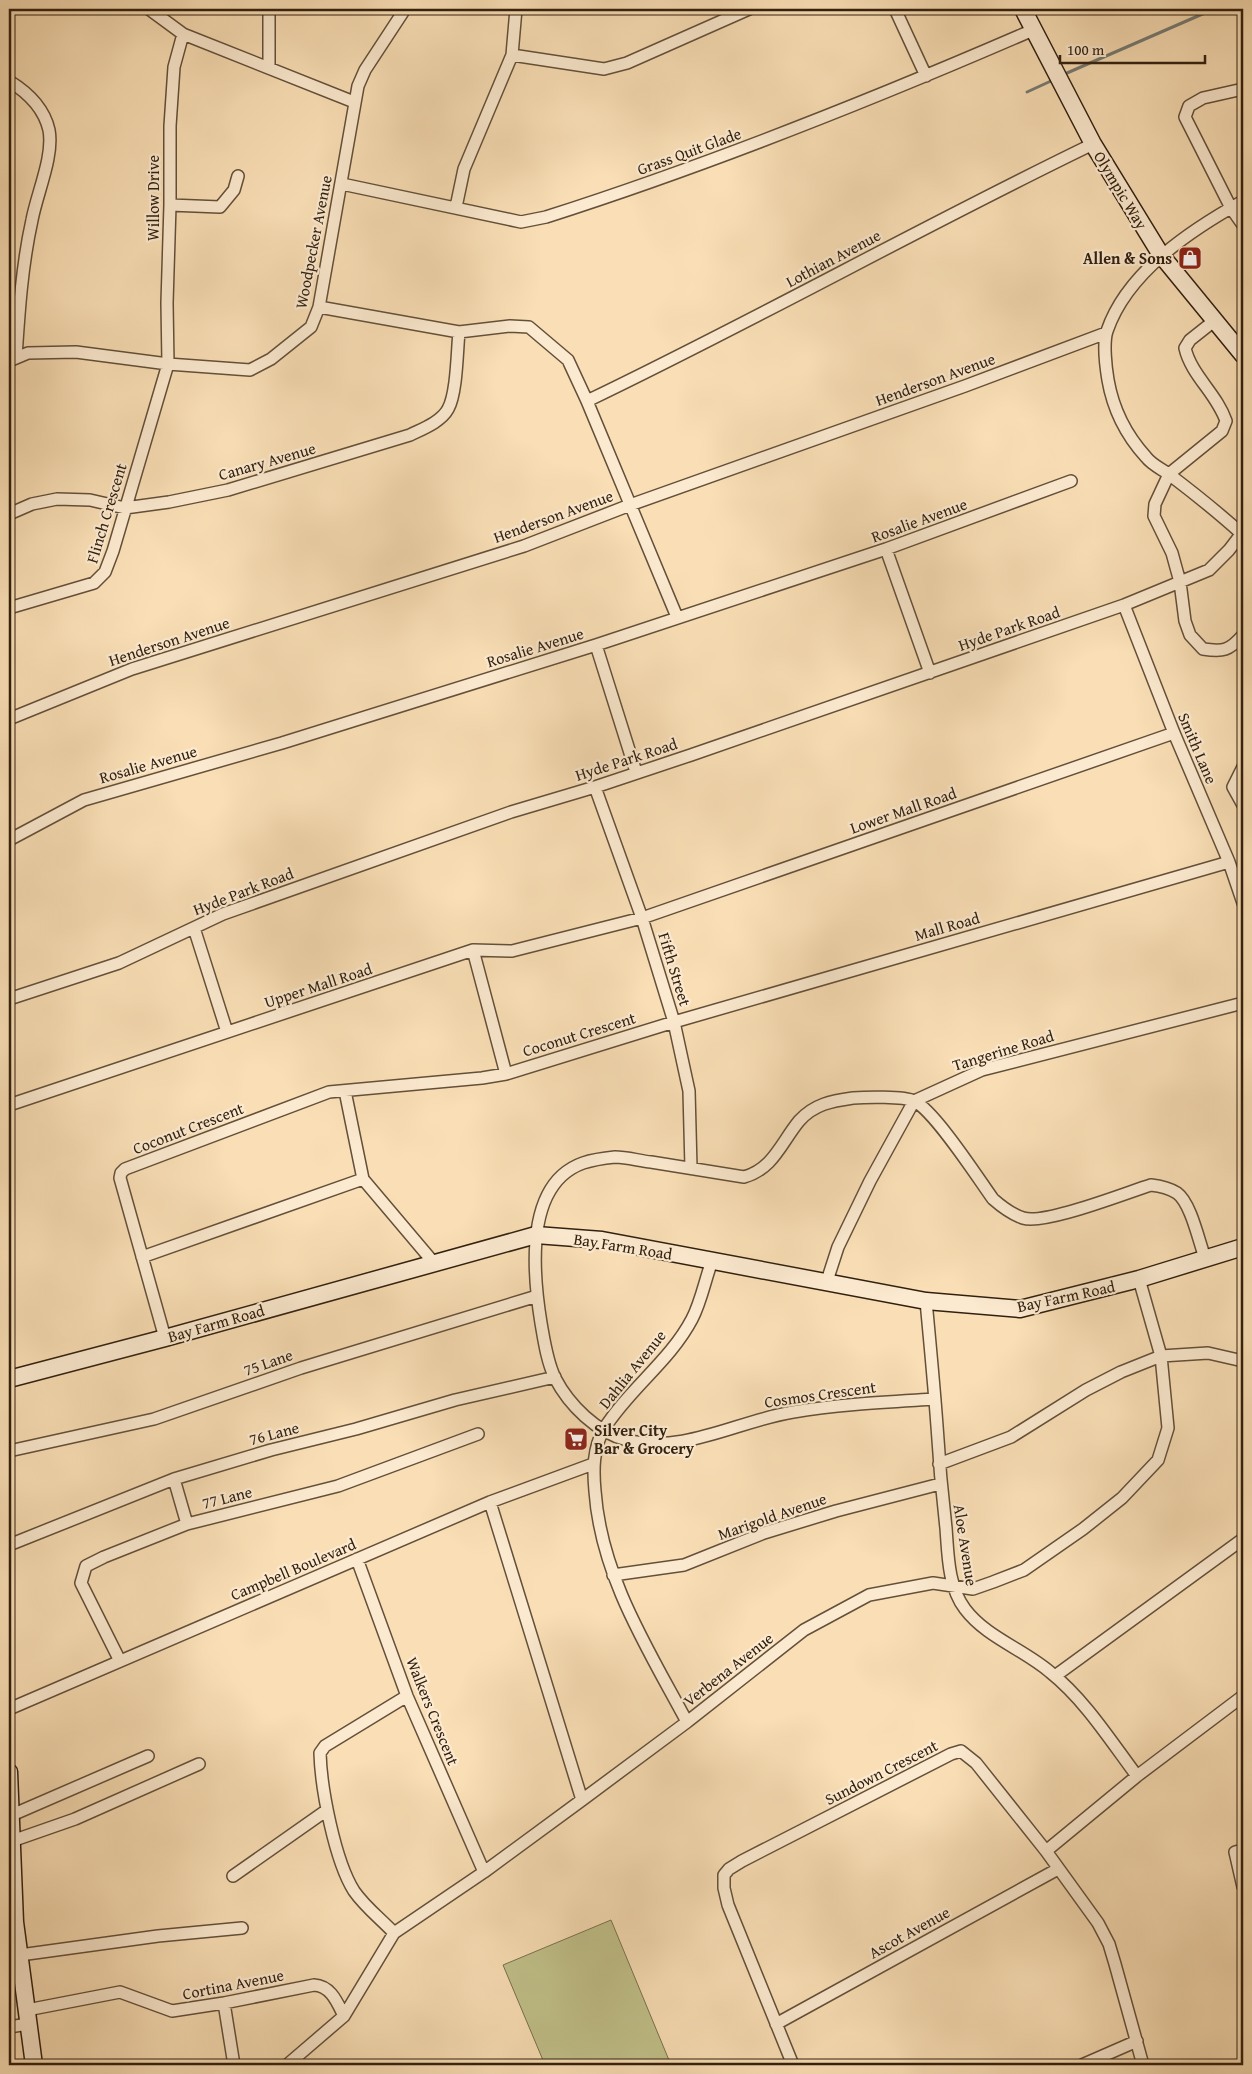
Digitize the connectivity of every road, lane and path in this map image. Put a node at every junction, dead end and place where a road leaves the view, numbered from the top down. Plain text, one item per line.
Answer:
1 (149, 9) edge
2 (268, 9) edge
3 (405, 9) edge
4 (516, 9) edge
5 (749, 9) edge
6 (895, 9) edge
7 (1023, 9) edge
8 (1033, 30) junction
9 (183, 34) junction
10 (512, 55) junction
11 (269, 68) junction
12 (926, 76) junction
13 (9, 81) edge
14 (1243, 90) edge
15 (354, 102) junction
16 (1094, 144) junction
17 (238, 176) dead end
18 (342, 184) junction
19 (1243, 201) edge
20 (170, 205) junction
21 (456, 207) junction
22 (1230, 208) junction
23 (1243, 225) edge
24 (1161, 255) junction
25 (319, 308) junction
26 (1214, 321) junction
27 (459, 332) junction
28 (1106, 333) junction
29 (1243, 355) edge
30 (12, 359) edge
31 (168, 364) junction
32 (587, 401) junction
33 (1169, 474) junction
34 (1071, 481) dead end
35 (630, 504) junction
36 (125, 508) junction
37 (9, 514) edge
38 (1242, 534) edge
39 (886, 549) junction
40 (1180, 582) junction
41 (1124, 605) junction
42 (9, 608) edge
43 (677, 618) junction
44 (1243, 635) edge
45 (596, 645) junction
46 (930, 673) junction
47 (9, 719) edge
48 (1174, 733) junction
49 (1243, 767) edge
50 (636, 772) junction
51 (595, 787) junction
52 (1243, 805) edge
53 (9, 840) edge
54 (1229, 862) junction
55 (1243, 903) edge
56 (642, 918) junction
57 (194, 928) junction
58 (473, 950) junction
59 (9, 999) edge
60 (1243, 1003) edge
61 (674, 1022) junction
62 (227, 1032) junction
63 (506, 1074) junction
64 (344, 1091) junction
65 (914, 1100) junction
66 (9, 1106) edge
67 (691, 1168) junction
68 (363, 1179) junction
69 (536, 1235) junction
70 (1243, 1246) edge
71 (142, 1257) junction
72 (1205, 1258) junction
73 (712, 1261) junction
74 (434, 1262) junction
75 (1139, 1279) junction
76 (826, 1284) junction
77 (537, 1296) junction
78 (926, 1302) junction
79 (165, 1338) junction
80 (1161, 1356) junction
81 (1243, 1361) edge
82 (555, 1376) junction
83 (9, 1378) edge
84 (935, 1399) junction
85 (603, 1430) junction
86 (478, 1434) dead end
87 (9, 1451) edge
88 (592, 1464) junction
89 (940, 1464) junction
90 (174, 1479) junction
91 (940, 1484) junction
92 (490, 1502) junction
93 (188, 1524) junction
94 (1243, 1539) edge
95 (9, 1545) edge
96 (357, 1559) junction
97 (613, 1575) junction
98 (954, 1585) junction
99 (120, 1661) junction
100 (1055, 1676) junction
101 (407, 1696) junction
102 (1243, 1696) edge
103 (9, 1709) edge
104 (687, 1722) junction
105 (148, 1756) dead end
106 (199, 1764) dead end
107 (9, 1772) edge
108 (1137, 1776) junction
109 (582, 1800) junction
110 (327, 1810) junction
111 (12, 1815) junction
112 (12, 1841) junction
113 (1046, 1850) junction
114 (1243, 1850) edge
115 (1058, 1869) junction
116 (484, 1872) junction
117 (233, 1876) dead end
118 (11, 1882) edge
119 (1243, 1887) edge
120 (242, 1928) dead end
121 (394, 1933) junction
122 (16, 1964) edge
123 (224, 2003) junction
124 (344, 2016) junction
125 (28, 2017) junction
126 (776, 2024) junction
127 (9, 2027) edge
128 (1137, 2041) junction
129 (34, 2065) edge
130 (234, 2065) edge
131 (287, 2065) edge
132 (793, 2065) edge
133 (1082, 2065) edge
134 (1143, 2065) edge

1 - 9 street
2 - 11 street
3 - 15 street, Woodpecker Avenue
4 - 10 street
5 - 10 street
6 - 12 street
7 - 8 street, Olympic Way
8 - 12 street, Grass Quit Glade
8 - 16 street, Olympic Way
9 - 11 street
9 - 20 street, Willow Drive
10 - 21 street
11 - 15 street
12 - 21 street, Grass Quit Glade
13 - 30 street
14 - 22 street
15 - 18 street, Woodpecker Avenue
16 - 24 street, Olympic Way
16 - 32 street, Lothian Avenue
17 - 20 street
18 - 21 street, Grass Quit Glade
18 - 25 street, Woodpecker Avenue
19 - 22 street
20 - 31 street, Willow Drive
22 - 23 street
22 - 24 street
24 - 26 street, Olympic Way
24 - 28 street
25 - 27 street
25 - 31 street, Woodpecker Avenue
26 - 29 street, Olympic Way
26 - 33 street
27 - 32 street
27 - 36 street, Canary Avenue
28 - 33 street
28 - 35 street, Henderson Avenue
30 - 31 street, Woodpecker Avenue
31 - 36 street, Flinch Crescent
32 - 35 street
33 - 38 street
33 - 40 street
34 - 39 street, Rosalie Avenue
35 - 43 street
35 - 47 street, Henderson Avenue
36 - 37 street, Canary Avenue
36 - 42 street, Flinch Crescent
38 - 40 street, Hyde Park Road
39 - 43 street, Rosalie Avenue
39 - 46 street
40 - 41 street, Hyde Park Road
40 - 44 street
41 - 46 street, Hyde Park Road
41 - 48 street, Smith Lane
43 - 45 street, Rosalie Avenue
45 - 50 street
45 - 53 street, Rosalie Avenue
46 - 50 street, Hyde Park Road
48 - 54 street, Smith Lane
48 - 56 street, Lower Mall Road
49 - 52 street
50 - 51 street, Hyde Park Road
51 - 56 street, Fifth Street
51 - 57 street, Hyde Park Road
54 - 55 street, Smith Lane
54 - 61 street, Mall Road
56 - 58 street, Upper Mall Road
56 - 61 street, Fifth Street
57 - 59 street, Hyde Park Road
57 - 62 street
58 - 62 street, Upper Mall Road
58 - 63 street
60 - 65 street, Tangerine Road
61 - 63 street, Coconut Crescent
61 - 67 street, Fifth Street
62 - 66 street, Upper Mall Road
63 - 64 street, Coconut Crescent
64 - 68 street
64 - 71 street, Coconut Crescent
65 - 67 street, Cosmos Crescent
65 - 72 street
65 - 76 street
67 - 69 street, Cosmos Crescent
68 - 71 street
68 - 74 street
69 - 73 street, Bay Farm Road
69 - 74 street, Bay Farm Road
69 - 77 street, Cosmos Crescent
70 - 72 street, Bay Farm Road
71 - 79 street, Coconut Crescent
72 - 75 street, Bay Farm Road
73 - 76 street, Bay Farm Road
73 - 85 street, Dahlia Avenue
74 - 79 street, Bay Farm Road
75 - 78 street, Bay Farm Road
75 - 80 street, Verbena Avenue
76 - 78 street, Bay Farm Road
77 - 82 street, Cosmos Crescent
77 - 87 street, 75 Lane
78 - 84 street, Aloe Avenue
79 - 83 street, Bay Farm Road
80 - 81 street
80 - 89 street
80 - 98 street, Verbena Avenue
82 - 85 street, Cosmos Crescent
82 - 90 street, 76 Lane
84 - 85 street, Cosmos Crescent
84 - 89 street, Aloe Avenue
85 - 88 street, Dahlia Avenue
86 - 93 street, 77 Lane
88 - 92 street, Campbell Boulevard
88 - 97 street, Dahlia Avenue
89 - 91 street, Aloe Avenue
90 - 93 street
90 - 95 street, 76 Lane
91 - 97 street, Marigold Avenue
91 - 98 street, Aloe Avenue
92 - 96 street, Campbell Boulevard
92 - 109 street
93 - 99 street, 77 Lane
94 - 100 street
96 - 99 street, Campbell Boulevard
96 - 101 street, Walkers Crescent
97 - 104 street, Dahlia Avenue
98 - 100 street, Aloe Avenue
98 - 104 street, Verbena Avenue
99 - 103 street, Campbell Boulevard
100 - 108 street, Aloe Avenue
101 - 110 street
101 - 116 street, Walkers Crescent
102 - 108 street
104 - 109 street, Verbena Avenue
105 - 111 street
106 - 112 street
107 - 111 street
108 - 113 street
109 - 116 street, Verbena Avenue
110 - 117 street
110 - 121 street
111 - 112 street
112 - 118 street
113 - 115 street, Sundown Crescent
113 - 126 street, Sundown Crescent
114 - 119 street
115 - 126 street, Ascot Avenue
115 - 128 street, Sundown Crescent
116 - 121 street, Verbena Avenue
118 - 122 street
120 - 122 street
121 - 124 street, Verbena Avenue
122 - 125 street
123 - 124 street, Cortina Avenue
123 - 125 street, Cortina Avenue
123 - 130 street
124 - 131 street, Verbena Avenue
125 - 127 street, Cortina Avenue
125 - 129 street
126 - 132 street, Sundown Crescent
128 - 133 street
128 - 134 street, Sundown Crescent

